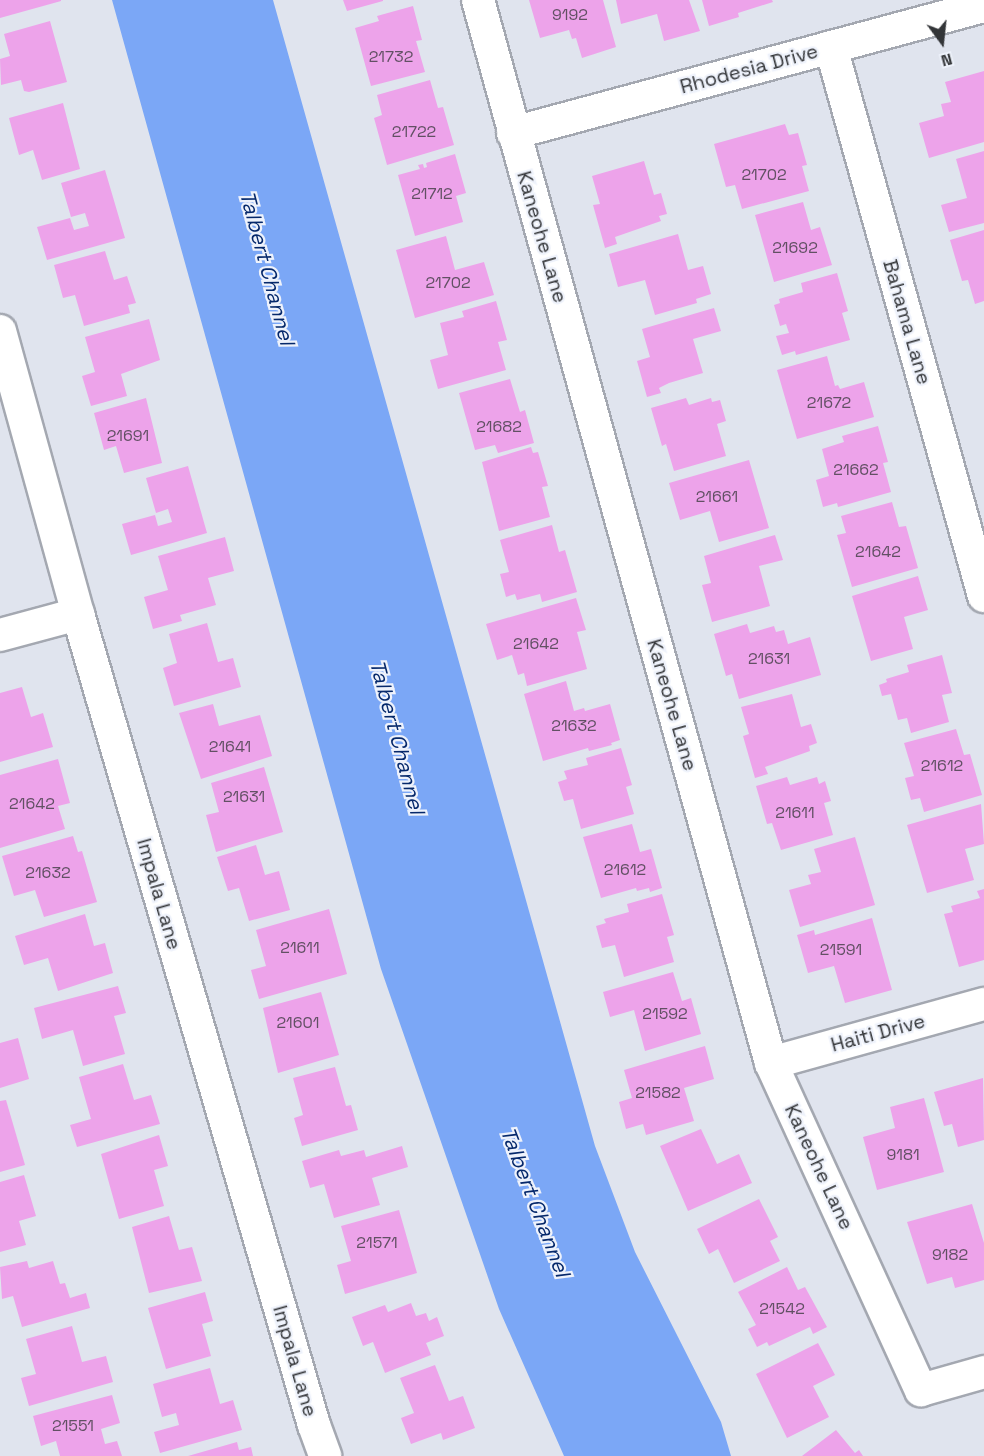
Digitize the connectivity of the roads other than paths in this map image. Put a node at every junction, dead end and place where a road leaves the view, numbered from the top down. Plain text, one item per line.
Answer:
1 (478, 0) edge
2 (984, 6) edge
3 (831, 47) junction
4 (513, 133) junction
5 (0, 331) edge
6 (984, 596) edge
7 (78, 614) junction
8 (0, 635) edge
9 (984, 1004) edge
10 (771, 1063) junction
11 (984, 1372) edge
12 (326, 1456) edge

1 - 4 street, Kaneohe Lane
2 - 3 street, Rhodesia Drive
3 - 4 street, Rhodesia Drive
3 - 6 street, Bahama Lane
4 - 10 street, Kaneohe Lane
5 - 7 street, Impala Lane
7 - 8 street
7 - 12 street, Impala Lane
9 - 10 street, Haiti Drive
10 - 11 street, Kaneohe Lane

